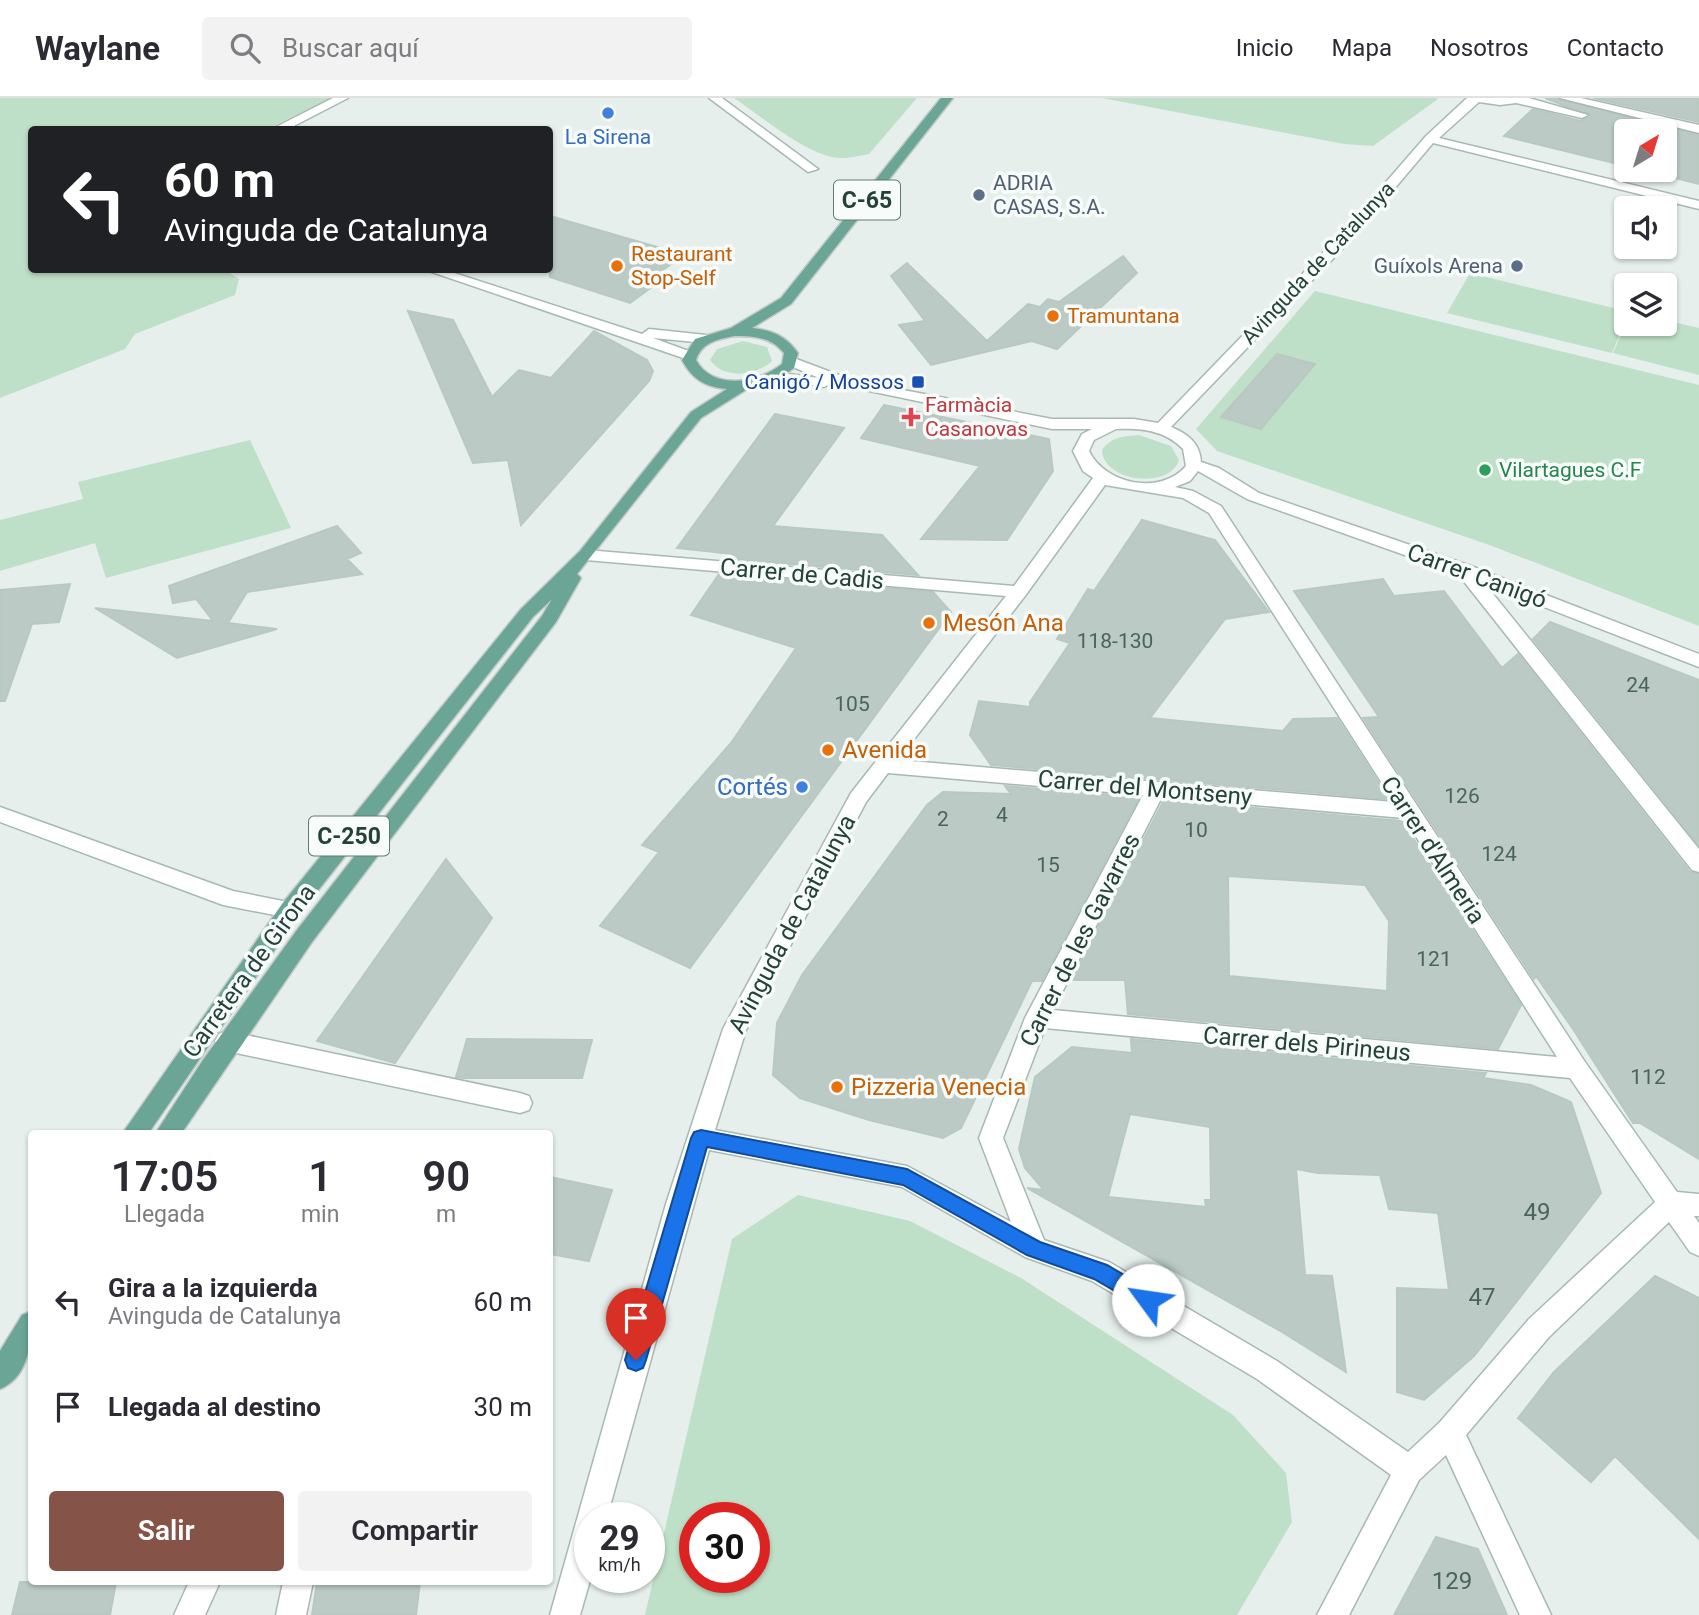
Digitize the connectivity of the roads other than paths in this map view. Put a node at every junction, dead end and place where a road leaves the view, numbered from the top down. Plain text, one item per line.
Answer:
1 (342, 98) edge
2 (715, 98) edge
3 (947, 98) edge
4 (1566, 98) edge
5 (1475, 99) edge
6 (1521, 99) edge
7 (1614, 122) edge
8 (284, 126) edge
9 (1699, 129) edge
10 (1677, 137) edge
11 (1430, 139) junction
12 (1699, 143) edge
13 (812, 169) dead end
14 (1699, 205) edge
15 (442, 273) edge
16 (786, 301) junction
17 (600, 323) junction
18 (734, 332) junction
19 (706, 339) junction
20 (779, 340) junction
21 (689, 356) junction
22 (791, 361) junction
23 (778, 375) junction
24 (704, 378) junction
25 (746, 384) junction
26 (848, 384) junction
27 (696, 415) junction
28 (1052, 424) junction
29 (1110, 426) junction
30 (1161, 429) junction
31 (1084, 442) junction
32 (1195, 465) junction
33 (1102, 478) junction
34 (1170, 485) junction
35 (1148, 488) junction
36 (1252, 496) junction
37 (586, 555) junction
38 (1465, 570) junction
39 (1019, 592) junction
40 (1699, 661) edge
41 (883, 766) junction
42 (1156, 789) junction
43 (1407, 811) junction
44 (0, 814) edge
45 (1699, 864) edge
46 (290, 910) junction
47 (1037, 1018) junction
48 (227, 1041) junction
49 (1577, 1069) junction
50 (520, 1103) dead end
51 (137, 1130) edge
52 (170, 1130) edge
53 (701, 1138) junction
54 (1672, 1203) junction
55 (1699, 1205) edge
56 (1699, 1244) edge
57 (1034, 1249) junction
58 (28, 1330) edge
59 (0, 1376) edge
60 (1450, 1432) junction
61 (1409, 1470) junction
62 (596, 1502) edge
63 (574, 1583) edge
64 (204, 1585) edge
65 (297, 1585) edge
66 (189, 1615) edge
67 (291, 1615) edge
68 (565, 1615) edge
69 (1332, 1615) edge
70 (1536, 1615) edge

1 - 8 street
2 - 13 street
3 - 16 main road, C-65
4 - 9 street
5 - 6 street
5 - 11 street, Avinguda de Catalunya
6 - 7 street
10 - 12 street
11 - 14 street
11 - 30 street, Avinguda de Catalunya
15 - 17 street
16 - 18 main road, C-65
16 - 20 main road, C-65
17 - 19 street
17 - 21 street
18 - 19 main road
18 - 20 main road
19 - 21 main road
20 - 22 main road
21 - 24 main road
22 - 23 main road
22 - 26 street
23 - 25 main road
23 - 26 street
24 - 25 main road
24 - 27 main road, Carretera de Girona / C-250
25 - 27 main road, Carretera de Girona / C-250
26 - 28 street
27 - 37 main road, Carretera de Girona / C-250
28 - 29 street
28 - 31 street
29 - 30 street
29 - 31 street
30 - 32 street
31 - 33 street
32 - 34 street
32 - 36 street, Carrer Canigó
33 - 35 street, Carrer Canigó
33 - 39 street, Avinguda de Catalunya
34 - 35 street, Carrer Canigó
34 - 36 street, Carrer Canigó
35 - 43 street, Carrer d'Almeria
36 - 38 street, Carrer Canigó
37 - 39 street, Carrer de Cadis
37 - 46 main road, Carretera de Girona / C-250
37 - 48 main road, Carretera de Girona / C-250
38 - 40 street, Carrer Canigó
38 - 45 street
39 - 41 street, Avinguda de Catalunya
41 - 42 street, Carrer del Montseny
41 - 53 street, Avinguda de Catalunya
42 - 43 street, Carrer del Montseny
42 - 47 street, Carrer de les Gavarres
43 - 49 street, Carrer d'Almeria
44 - 46 street
46 - 51 main road, Carretera de Girona / C-250
47 - 49 street, Carrer dels Pirineus
47 - 57 street, Carrer de les Gavarres
48 - 50 street
48 - 52 main road, Carretera de Girona / C-250
49 - 54 street, Carrer d'Almeria
53 - 57 street
53 - 62 street, Avinguda de Catalunya
54 - 55 street
54 - 56 street, Carrer d'Almeria
54 - 60 street
57 - 61 street
58 - 59 main road
60 - 61 street
60 - 70 street
61 - 69 street
63 - 68 street
64 - 66 street
65 - 67 street

